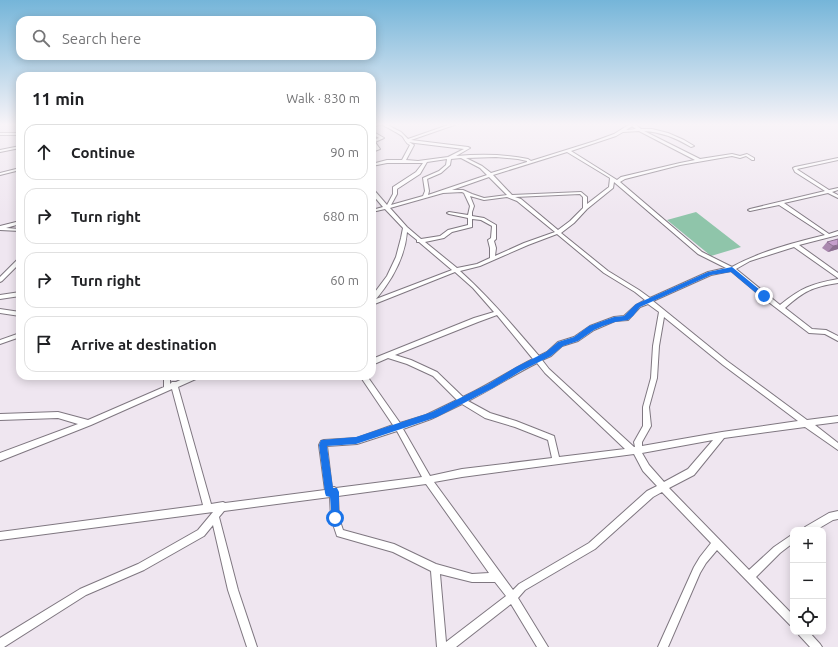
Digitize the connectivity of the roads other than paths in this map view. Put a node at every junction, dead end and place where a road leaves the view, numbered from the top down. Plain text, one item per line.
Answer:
1 (407, 154) edge
2 (456, 154) joint
3 (558, 154) edge
4 (573, 154) edge
5 (687, 154) edge
6 (449, 158) junction
7 (462, 158) junction
8 (753, 159) dead end
9 (698, 160) junction
10 (837, 160) edge
11 (404, 161) junction
12 (425, 162) junction
13 (530, 163) junction
14 (376, 164) edge
15 (16, 170) edge
16 (0, 174) edge
17 (490, 175) junction
18 (612, 178) junction
19 (617, 182) junction
20 (838, 189) edge
21 (444, 192) junction
22 (465, 192) junction
23 (829, 192) junction
24 (376, 195) edge
25 (511, 196) junction
26 (425, 197) junction
27 (838, 197) edge
28 (780, 203) junction
29 (387, 206) junction
30 (585, 208) junction
31 (376, 210) edge
32 (750, 210) dead end
33 (449, 213) dead end
34 (470, 216) junction
35 (16, 223) edge
36 (0, 228) edge
37 (405, 228) junction
38 (16, 230) edge
39 (558, 232) junction
40 (838, 233) edge
41 (828, 235) junction
42 (419, 241) junction
43 (795, 245) junction
44 (492, 257) junction
45 (16, 264) edge
46 (16, 268) edge
47 (732, 269) junction
48 (10, 270) junction
49 (456, 270) junction
50 (838, 276) edge
51 (0, 280) edge
52 (838, 281) edge
53 (16, 295) edge
54 (376, 295) edge
55 (0, 297) edge
56 (376, 302) edge
57 (649, 302) junction
58 (781, 308) junction
59 (0, 310) edge
60 (662, 312) junction
61 (16, 313) edge
62 (498, 313) junction
63 (16, 336) edge
64 (838, 339) edge
65 (0, 342) edge
66 (389, 356) junction
67 (537, 360) junction
68 (376, 361) edge
69 (168, 380) edge
70 (185, 380) edge
71 (366, 380) edge
72 (174, 384) junction
73 (167, 389) junction
74 (461, 400) junction
75 (0, 417) edge
76 (838, 420) edge
77 (88, 423) junction
78 (807, 424) junction
79 (398, 426) junction
80 (722, 435) junction
81 (838, 447) edge
82 (636, 450) junction
83 (0, 457) edge
84 (556, 461) junction
85 (428, 480) junction
86 (662, 486) junction
87 (332, 492) junction
88 (223, 506) junction
89 (208, 508) junction
90 (838, 515) edge
91 (215, 517) junction
92 (814, 527) edge
93 (0, 536) edge
94 (790, 540) edge
95 (717, 543) junction
96 (435, 568) junction
97 (749, 577) junction
98 (498, 578) junction
99 (512, 597) junction
100 (790, 619) edge
101 (805, 635) edge
102 (0, 644) edge
103 (252, 647) edge
104 (442, 647) edge
105 (448, 647) edge
106 (543, 647) edge
107 (663, 647) edge
108 (817, 647) edge

1 - 11 street
2 - 6 street
2 - 7 street
3 - 13 street
4 - 18 street
5 - 9 street
6 - 7 street
6 - 12 street
6 - 26 street
7 - 13 street
7 - 17 street
8 - 9 street
9 - 19 street
10 - 23 street
11 - 12 street
11 - 14 street
12 - 29 street
13 - 17 street
15 - 16 street
17 - 21 street
17 - 25 street
18 - 19 street
18 - 30 street
19 - 47 street
20 - 23 street
21 - 22 street
21 - 26 street
22 - 25 street
22 - 34 street
23 - 27 street
23 - 28 street
24 - 29 street
25 - 30 street
25 - 39 street
26 - 29 street
28 - 32 street
28 - 41 street
29 - 31 street
29 - 37 street
30 - 39 street
33 - 34 street
34 - 42 street
34 - 44 street
35 - 36 street
36 - 38 street
37 - 42 street
37 - 54 street
39 - 44 street
39 - 57 street
40 - 41 street
41 - 43 street
42 - 49 street
43 - 47 street
43 - 50 street
44 - 49 street
45 - 48 street
46 - 48 street
47 - 57 street
47 - 58 street
48 - 51 street
49 - 56 street
49 - 62 street
52 - 58 street
53 - 55 street
57 - 60 street
57 - 67 street
58 - 64 street
59 - 61 street
60 - 78 street
60 - 82 street
62 - 66 street
62 - 67 street
63 - 65 street
66 - 68 street
66 - 74 street
67 - 74 street
67 - 82 street
69 - 73 street
70 - 72 street
71 - 79 street
72 - 73 street
72 - 89 street
73 - 77 street
74 - 79 street
74 - 84 street
75 - 77 street
76 - 78 street
77 - 83 street
78 - 80 street
78 - 81 street
79 - 85 street
79 - 87 street
80 - 82 street
80 - 86 street
82 - 84 street
82 - 86 street
84 - 85 street
85 - 87 street
85 - 98 street
86 - 95 street
86 - 99 street
87 - 88 street
87 - 96 street
88 - 89 street
88 - 91 street
89 - 93 street
90 - 92 street
91 - 102 street
91 - 103 street
94 - 97 street
95 - 97 street
95 - 107 street
96 - 98 street
96 - 104 street
97 - 100 street
98 - 99 street
99 - 105 street
99 - 106 street
101 - 108 street

